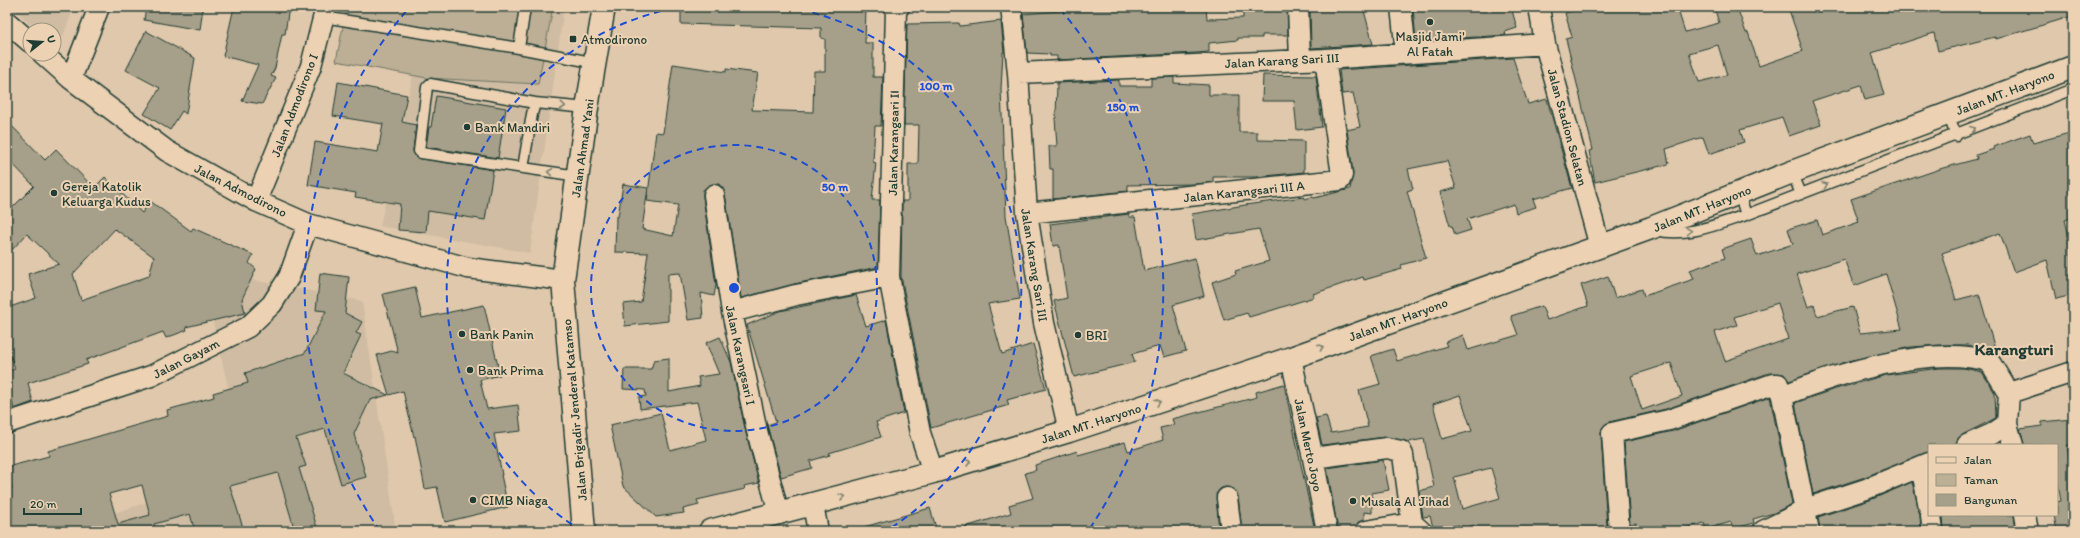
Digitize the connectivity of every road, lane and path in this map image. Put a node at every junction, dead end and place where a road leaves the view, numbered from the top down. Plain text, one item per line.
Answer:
1 (99, 7) edge
2 (525, 7) edge
3 (604, 7) edge
4 (1012, 7) edge
5 (1298, 7) edge
6 (1401, 7) edge
7 (1539, 7) edge
8 (897, 8) edge
9 (325, 12) edge
10 (7, 22) edge
11 (22, 35) edge
12 (1546, 44) junction
13 (519, 48) junction
14 (1406, 52) junction
15 (1300, 59) junction
16 (1325, 59) junction
17 (52, 62) edge
18 (596, 63) junction
19 (2073, 66) edge
20 (1018, 73) junction
21 (71, 79) junction
22 (2073, 89) edge
23 (535, 103) junction
24 (588, 108) junction
25 (1948, 113) junction
26 (1956, 136) junction
27 (1870, 156) junction
28 (523, 168) junction
29 (1792, 172) junction
30 (578, 176) junction
31 (1739, 193) junction
32 (1801, 194) junction
33 (714, 195) dead end
34 (256, 201) junction
35 (1027, 213) junction
36 (1746, 215) junction
37 (308, 224) junction
38 (1650, 228) junction
39 (1600, 246) junction
40 (889, 277) junction
41 (563, 285) junction
42 (732, 312) junction
43 (1290, 358) junction
44 (2073, 372) edge
45 (2009, 393) junction
46 (1782, 396) junction
47 (7, 423) edge
48 (2007, 424) junction
49 (1069, 431) junction
50 (1969, 444) edge
51 (2013, 444) edge
52 (1313, 458) junction
53 (1925, 465) edge
54 (933, 472) junction
55 (1928, 496) edge
56 (1227, 498) dead end
57 (813, 505) junction
58 (1806, 510) junction
59 (779, 514) junction
60 (1930, 516) edge
61 (2026, 516) edge
62 (1417, 527) edge
63 (733, 528) edge
64 (584, 531) edge
65 (710, 531) edge
66 (818, 531) edge
67 (1231, 531) edge
68 (1327, 531) edge
69 (1366, 531) edge
70 (1619, 531) edge
71 (1763, 531) edge
72 (1810, 531) edge
73 (1933, 531) edge
74 (2028, 531) edge

1 - 21 street
2 - 13 lane
3 - 18 main road, Jalan Ahmad Yani
4 - 20 street, Jalan Karang Sari III
5 - 15 street
6 - 14 street
7 - 12 street, Jalan Stadion Selatan
8 - 40 street, Jalan Karangsari II
9 - 13 lane
9 - 34 street, Jalan Admodirono I
10 - 11 street
12 - 14 street, Jalan Karang Sari III
12 - 39 street, Jalan Stadion Selatan
13 - 18 lane
14 - 16 street, Jalan Karang Sari III
15 - 16 street, Jalan Karang Sari III
15 - 20 street, Jalan Karang Sari III
16 - 35 street, Jalan Karangsari III A
17 - 21 street, Jalan Admodirono
18 - 24 main road, Jalan Ahmad Yani
19 - 25 main road, Jalan MT. Haryono
20 - 35 street, Jalan Karang Sari III
21 - 34 street, Jalan Admodirono
26 -> 22 lane
23 -> 24 lane
23 - 28 lane
23 - 28 lane
24 - 30 main road, Jalan Ahmad Yani
25 - 26 lane
25 - 27 main road, Jalan MT. Haryono
26 - 27 lane
27 - 29 main road, Jalan MT. Haryono
32 -> 27 lane
30 -> 28 lane
29 - 31 main road, Jalan MT. Haryono
29 - 32 lane
30 - 41 main road, Jalan Ahmad Yani
31 - 36 lane
31 - 38 main road, Jalan MT. Haryono
32 - 36 lane
33 - 42 street, Jalan Karangsari I
34 - 37 street, Jalan Admodirono
35 - 49 street, Jalan Karang Sari III
38 -> 36 lane
37 - 41 street, Jalan Admodirono
37 - 47 street, Jalan Gayam
38 - 39 main road, Jalan MT. Haryono
43 -> 39 main road, Jalan MT. Haryono
40 - 42 street
40 - 54 street, Jalan Karangsari II
41 - 64 main road, Jalan Brigadir Jenderal Katamso
42 - 59 street, Jalan Karangsari I
49 -> 43 main road, Jalan MT. Haryono
43 - 52 street, Jalan Merto Joyo
44 - 45 street
45 - 46 street
45 - 48 street
46 - 58 street
46 - 70 street
48 - 50 street
48 - 51 street
54 -> 49 main road, Jalan MT. Haryono
52 - 62 street
52 - 68 street, Jalan Merto Joyo
53 - 55 street
53 - 58 street
57 -> 54 main road, Jalan MT. Haryono
56 - 67 street
57 - 59 main road, Jalan MT. Haryono
57 - 66 street
58 - 71 street
58 - 72 street
59 - 63 main road, Jalan MT. Haryono
60 - 73 street
61 - 74 street
62 - 69 street
63 - 65 main road, Jalan MT. Haryono

